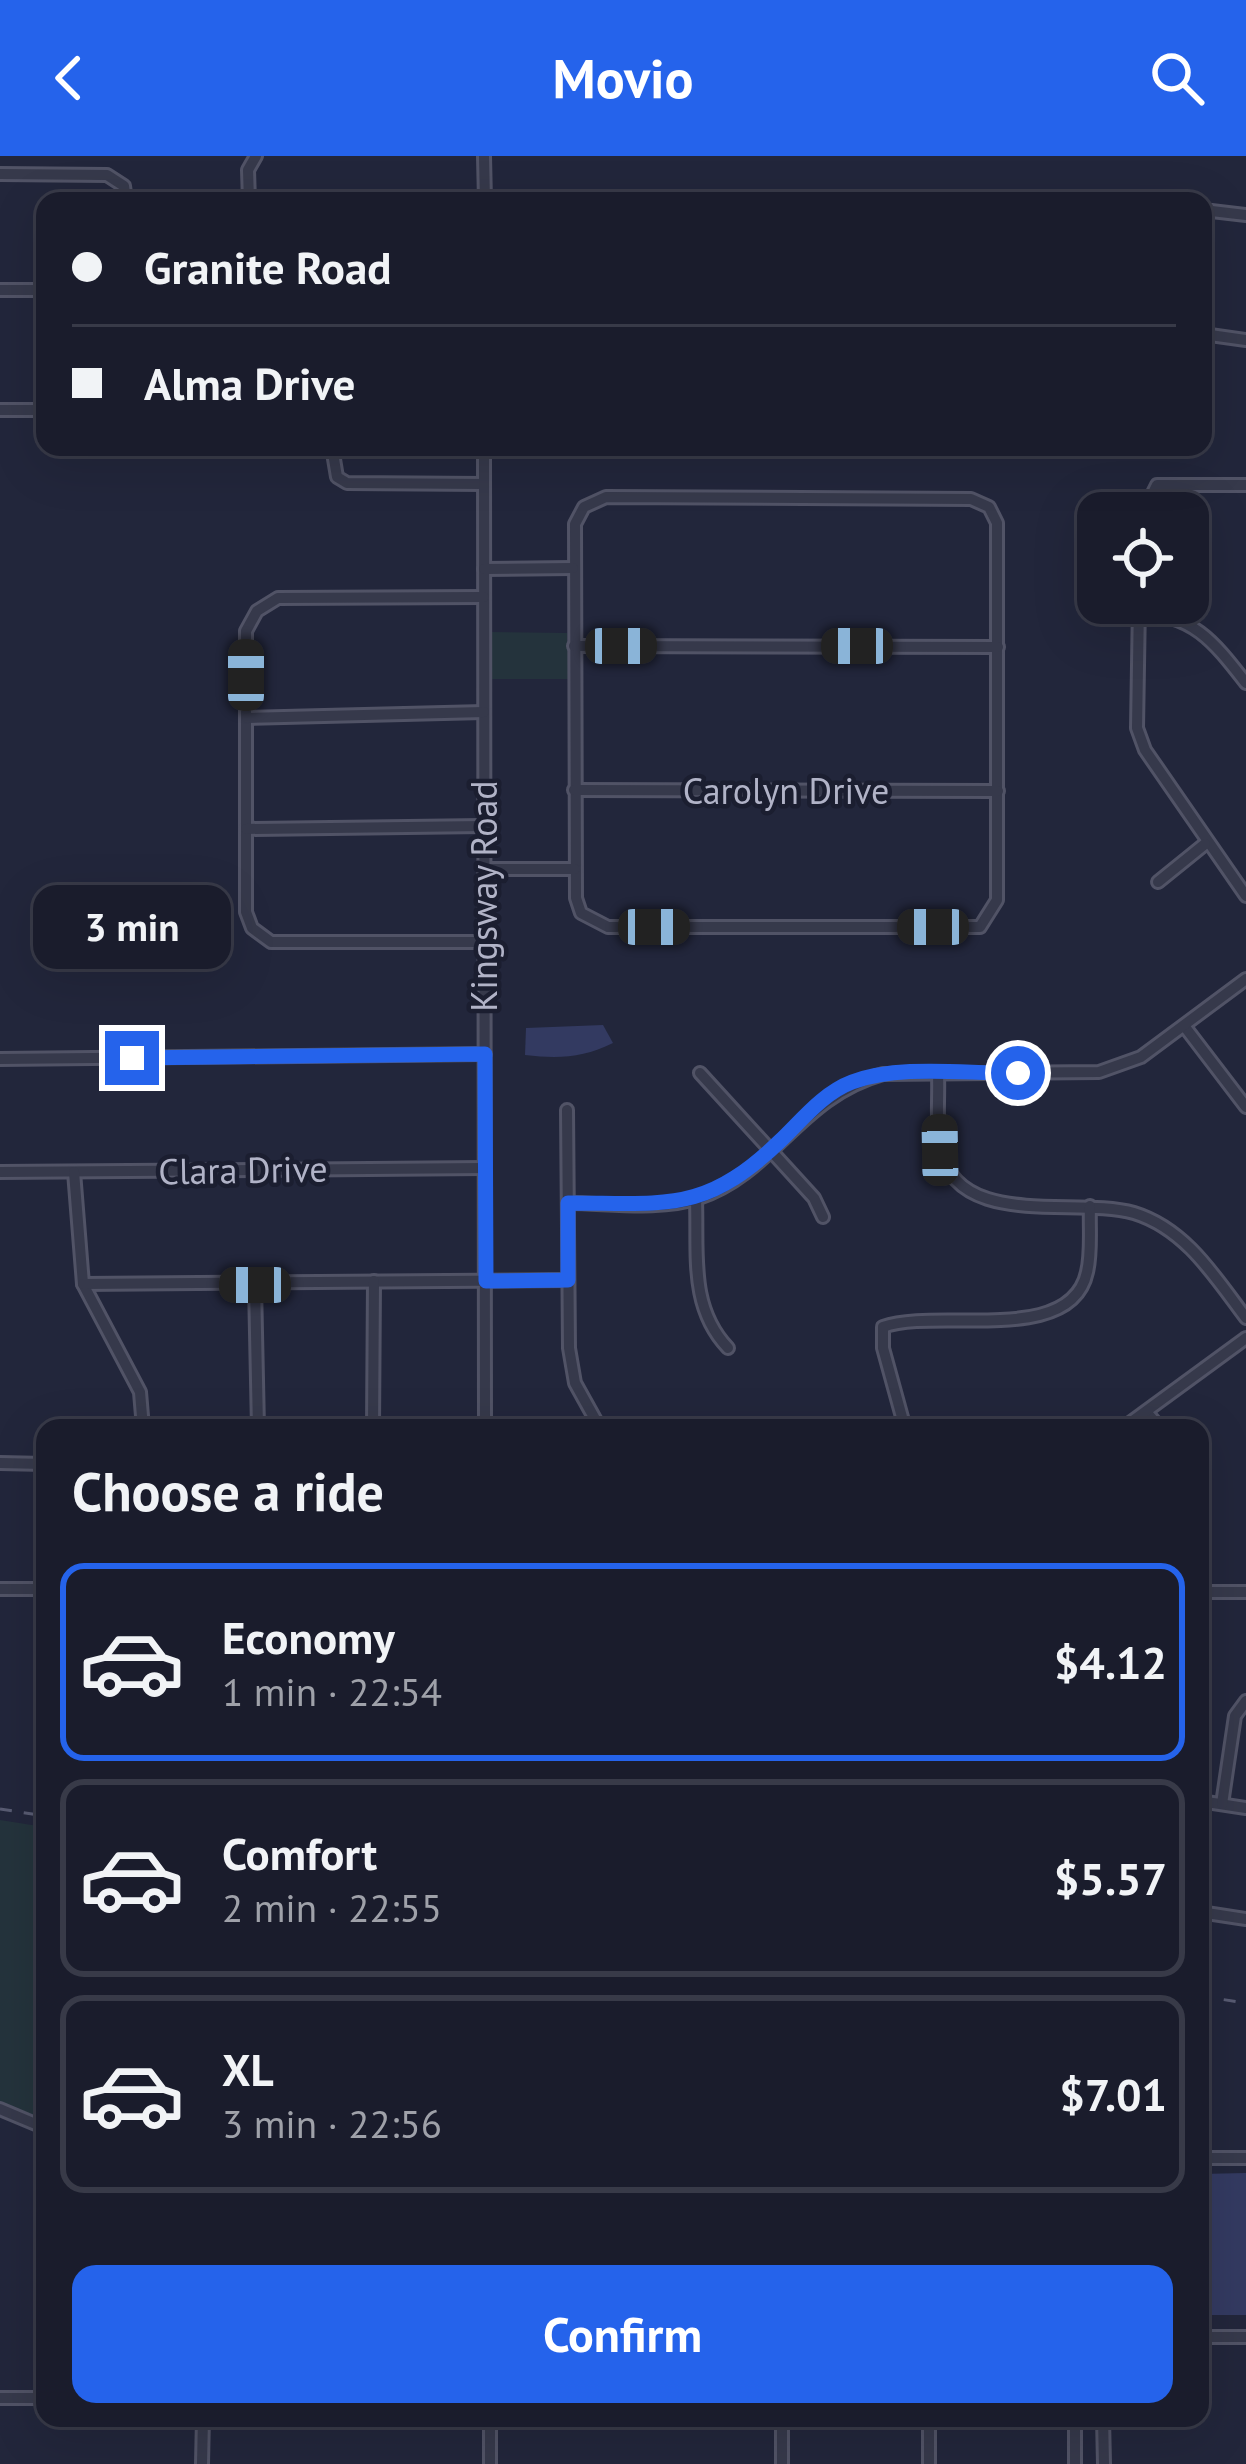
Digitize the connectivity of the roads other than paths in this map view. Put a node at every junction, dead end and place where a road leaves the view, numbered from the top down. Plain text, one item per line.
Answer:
1 (255, 156) edge
2 (484, 156) edge
3 (0, 174) edge
4 (125, 192) edge
5 (249, 192) edge
6 (484, 192) edge
7 (1212, 212) edge
8 (1246, 215) edge
9 (0, 290) edge
10 (36, 290) edge
11 (1212, 335) edge
12 (1246, 340) edge
13 (0, 410) edge
14 (36, 410) edge
15 (334, 456) edge
16 (484, 456) edge
17 (484, 484) junction
18 (1246, 485) edge
19 (1154, 492) edge
20 (573, 568) junction
21 (484, 569) junction
22 (484, 597) junction
23 (1138, 624) edge
24 (1192, 624) edge
25 (574, 646) junction
26 (998, 646) junction
27 (1246, 683) edge
28 (484, 712) junction
29 (247, 718) junction
30 (574, 790) junction
31 (998, 791) junction
32 (484, 826) junction
33 (247, 830) junction
34 (1205, 844) junction
35 (484, 869) junction
36 (575, 869) junction
37 (1157, 882) dead end
38 (1246, 896) edge
39 (484, 942) junction
40 (1246, 979) edge
41 (1185, 1027) junction
42 (485, 1054) junction
43 (0, 1059) edge
44 (700, 1073) dead end
45 (938, 1074) junction
46 (1246, 1107) edge
47 (567, 1110) dead end
48 (770, 1150) junction
49 (485, 1168) junction
50 (0, 1172) edge
51 (74, 1172) junction
52 (696, 1200) junction
53 (568, 1203) junction
54 (1090, 1206) junction
55 (823, 1217) dead end
56 (568, 1280) junction
57 (374, 1281) junction
58 (486, 1281) junction
59 (83, 1284) junction
60 (255, 1285) junction
61 (1246, 1318) edge
62 (1246, 1338) edge
63 (728, 1348) dead end
64 (1148, 1414) junction
65 (142, 1419) edge
66 (258, 1419) edge
67 (373, 1419) edge
68 (486, 1419) edge
69 (595, 1419) edge
70 (903, 1419) edge
71 (1139, 1419) edge
72 (1152, 1419) edge
73 (0, 1462) edge
74 (36, 1464) edge
75 (0, 1589) edge
76 (36, 1589) edge
77 (1209, 1592) edge
78 (1246, 1592) edge
79 (1246, 1702) edge
80 (1209, 1802) edge
81 (1222, 1804) junction
82 (1246, 1808) edge
83 (1209, 1913) edge
84 (1246, 1919) edge
85 (0, 2109) edge
86 (36, 2124) edge
87 (1209, 2158) edge
88 (1246, 2158) edge
89 (1209, 2337) edge
90 (1246, 2337) edge
91 (0, 2398) edge
92 (36, 2398) edge
93 (202, 2427) edge
94 (490, 2427) edge
95 (782, 2427) edge
96 (929, 2427) edge
97 (1075, 2427) edge
98 (1103, 2427) edge
99 (202, 2464) edge
100 (490, 2464) edge
101 (782, 2464) edge
102 (929, 2464) edge
103 (1075, 2464) edge
104 (1104, 2464) edge

1 - 5 street
2 - 6 street
3 - 4 street
7 - 8 street
9 - 10 street
11 - 12 street
13 - 14 street
15 - 17 street
16 - 17 street, Kingsway Road
17 - 21 street, Kingsway Road
18 - 19 street
20 - 21 street
20 - 25 street
20 - 26 street
21 - 22 street, Kingsway Road
22 - 28 street, Kingsway Road
22 - 29 street
23 - 34 street
24 - 27 street
25 - 26 street
25 - 30 street
26 - 31 street
28 - 29 street
28 - 32 street, Kingsway Road
29 - 33 street
30 - 31 street, Carolyn Drive
30 - 36 street
31 - 36 street
32 - 33 street
32 - 35 street, Kingsway Road
33 - 39 street
34 - 37 street
34 - 38 street
35 - 36 street
35 - 39 street, Kingsway Road
39 - 42 street, Kingsway Road
40 - 41 street
41 - 45 street
41 - 46 street
42 - 43 street
42 - 49 street, Kingsway Road
44 - 48 street
45 - 48 street
45 - 54 street
47 - 53 street
48 - 52 street
48 - 55 street
49 - 51 street, Clara Drive
49 - 58 street, Kingsway Road
50 - 51 street, Clara Drive
51 - 59 street
52 - 53 street
52 - 63 street
53 - 56 street
54 - 61 street
54 - 70 street
56 - 58 street
56 - 69 street
57 - 58 street
57 - 60 street
57 - 67 street
58 - 68 street, Kingsway Road
59 - 60 street
59 - 65 street
60 - 66 street
62 - 64 street
64 - 71 street
64 - 72 street
73 - 74 street
75 - 76 street
77 - 78 street
79 - 81 street
80 - 81 street
81 - 82 street
83 - 84 street
85 - 86 street
87 - 88 street
89 - 90 street
91 - 92 street
93 - 99 street
94 - 100 street
95 - 101 street
96 - 102 street
97 - 103 street
98 - 104 street

